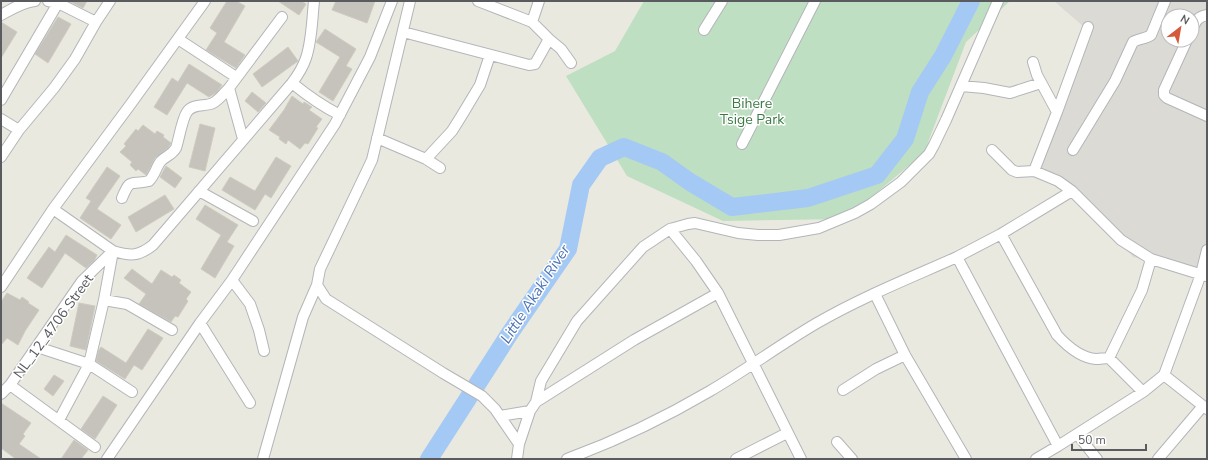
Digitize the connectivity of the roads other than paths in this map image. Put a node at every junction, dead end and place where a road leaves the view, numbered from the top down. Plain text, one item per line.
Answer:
1 (35, 1) edge
2 (110, 1) edge
3 (205, 1) edge
4 (314, 1) edge
5 (392, 1) edge
6 (410, 1) edge
7 (478, 1) edge
8 (539, 1) edge
9 (722, 1) edge
10 (815, 1) edge
11 (998, 1) edge
12 (1165, 1) edge
13 (53, 2) edge
14 (1, 15) edge
15 (282, 17) dead end
16 (96, 22) junction
17 (532, 22) junction
18 (1088, 27) dead end
19 (704, 30) dead end
20 (403, 32) junction
21 (178, 39) junction
22 (549, 39) junction
23 (1183, 48) edge
24 (490, 55) junction
25 (1033, 62) dead end
26 (571, 63) dead end
27 (236, 77) junction
28 (292, 83) junction
29 (1041, 83) junction
30 (961, 86) junction
31 (229, 88) junction
32 (1, 100) edge
33 (1057, 112) junction
34 (340, 115) junction
35 (1207, 116) edge
36 (1, 119) edge
37 (19, 130) junction
38 (377, 138) junction
39 (244, 139) junction
40 (742, 144) dead end
41 (992, 150) dead end
42 (1074, 150) dead end
43 (1, 157) edge
44 (426, 159) junction
45 (440, 168) dead end
46 (1034, 171) junction
47 (199, 191) junction
48 (1072, 191) junction
49 (122, 198) dead end
50 (53, 209) junction
51 (253, 221) dead end
52 (670, 230) junction
53 (1001, 234) junction
54 (1207, 250) edge
55 (113, 251) junction
56 (957, 257) junction
57 (1151, 259) junction
58 (1204, 275) edge
59 (232, 280) junction
60 (317, 285) junction
61 (1, 287) edge
62 (718, 293) junction
63 (875, 294) junction
64 (104, 300) junction
65 (200, 323) junction
66 (172, 330) dead end
67 (37, 347) junction
68 (264, 351) dead end
69 (905, 355) junction
70 (1109, 358) junction
71 (89, 364) junction
72 (753, 365) junction
73 (1164, 375) junction
74 (10, 385) junction
75 (843, 390) dead end
76 (132, 392) dead end
77 (1143, 392) junction
78 (1, 394) edge
79 (536, 402) junction
80 (250, 403) dead end
81 (1205, 407) edge
82 (530, 411) junction
83 (500, 416) junction
84 (58, 420) junction
85 (787, 433) junction
86 (1077, 434) junction
87 (837, 442) dead end
88 (519, 444) junction
89 (1058, 446) junction
90 (95, 447) dead end
91 (107, 459) edge
92 (264, 459) edge
93 (517, 459) edge
94 (567, 459) edge
95 (736, 459) edge
96 (800, 459) edge
97 (852, 459) edge
98 (966, 459) edge
99 (1036, 459) edge
100 (1097, 459) edge
101 (1158, 459) edge

1 - 14 street
2 - 16 street
3 - 21 street
4 - 28 street
5 - 34 street
6 - 20 street
7 - 17 street
8 - 17 street
9 - 19 street
10 - 40 street
11 - 30 street
12 - 42 street
13 - 16 street
13 - 32 street
15 - 27 street
16 - 37 street
17 - 22 street
18 - 33 street
20 - 24 street
20 - 38 street
21 - 27 street
21 - 50 street
22 - 24 street
22 - 26 street
23 - 35 street
24 - 44 street
25 - 29 street
27 - 31 street
28 - 34 street
28 - 39 street
29 - 30 street
29 - 33 street
30 - 52 street
31 - 39 street
31 - 49 street
33 - 46 street
34 - 59 street
36 - 37 street
37 - 43 street
38 - 44 street
38 - 60 street
39 - 47 street
41 - 46 street
44 - 45 street
46 - 48 street
47 - 51 street
47 - 55 street
48 - 53 street
48 - 57 street
50 - 55 street
50 - 61 street
52 - 62 street
52 - 79 street
53 - 56 street
53 - 70 street
54 - 58 street
55 - 64 street, NL_12_4706 Street
55 - 67 street, NL_12_4706 Street
56 - 63 street
56 - 89 street
57 - 58 street
57 - 70 street
58 - 73 street
59 - 65 street
59 - 68 street
60 - 83 street
60 - 92 street
62 - 72 street
62 - 79 street
63 - 69 street
63 - 72 street
64 - 66 street, NL_12_4706 Street
64 - 71 street, NL_12_4706 Street
65 - 80 street
65 - 91 street
67 - 71 street
67 - 74 street, NL_12_4706 Street
69 - 75 street
69 - 98 street
70 - 77 street
71 - 76 street
71 - 84 street, NL_12_4706 Street
72 - 85 street
72 - 94 street
73 - 77 street
73 - 81 street
74 - 78 street, NL_12_4706 Street
74 - 84 street, NL_12_4706 Street
77 - 86 street
79 - 82 street
81 - 101 street
82 - 83 street
82 - 88 street
83 - 88 street
84 - 90 street, NL_12_4706 Street
85 - 95 street
85 - 96 street
86 - 89 street
86 - 100 street
87 - 97 street
88 - 93 street
89 - 99 street

